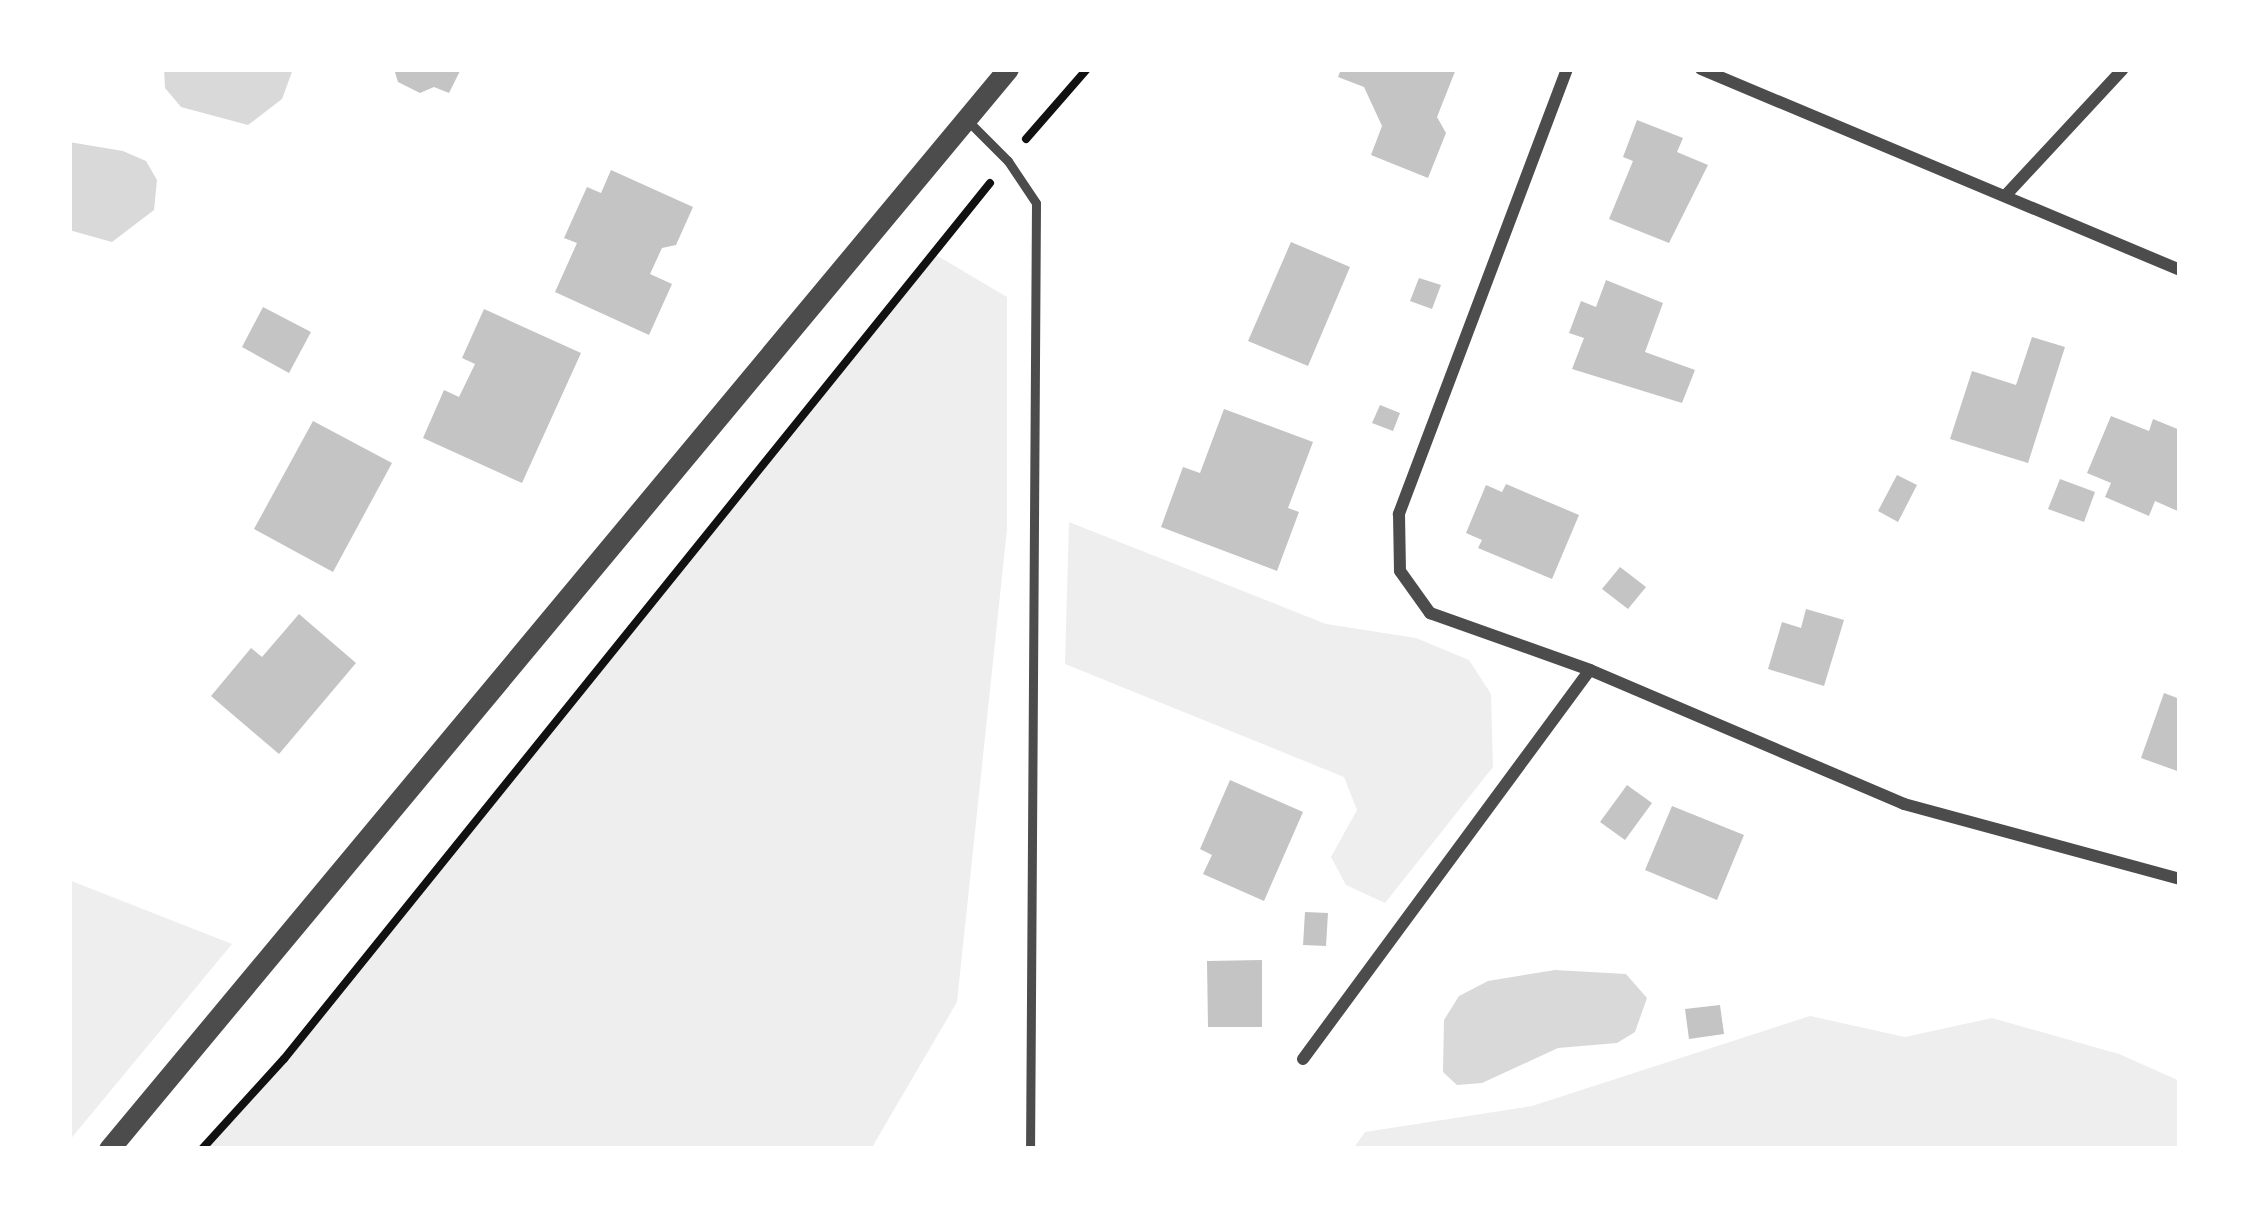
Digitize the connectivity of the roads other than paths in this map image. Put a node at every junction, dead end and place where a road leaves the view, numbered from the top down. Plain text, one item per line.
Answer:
1 (1008, 69) edge
2 (1567, 69) edge
3 (1701, 69) edge
4 (2122, 69) edge
5 (966, 119) junction
6 (2005, 196) junction
7 (2180, 270) edge
8 (1590, 670) junction
9 (2180, 879) edge
10 (1303, 1059) dead end
11 (109, 1149) edge
12 (1030, 1149) edge

1 - 5 street
2 - 8 street
3 - 6 street
4 - 6 street
5 - 11 street
5 - 12 lane
6 - 7 street
8 - 9 street
8 - 10 street

